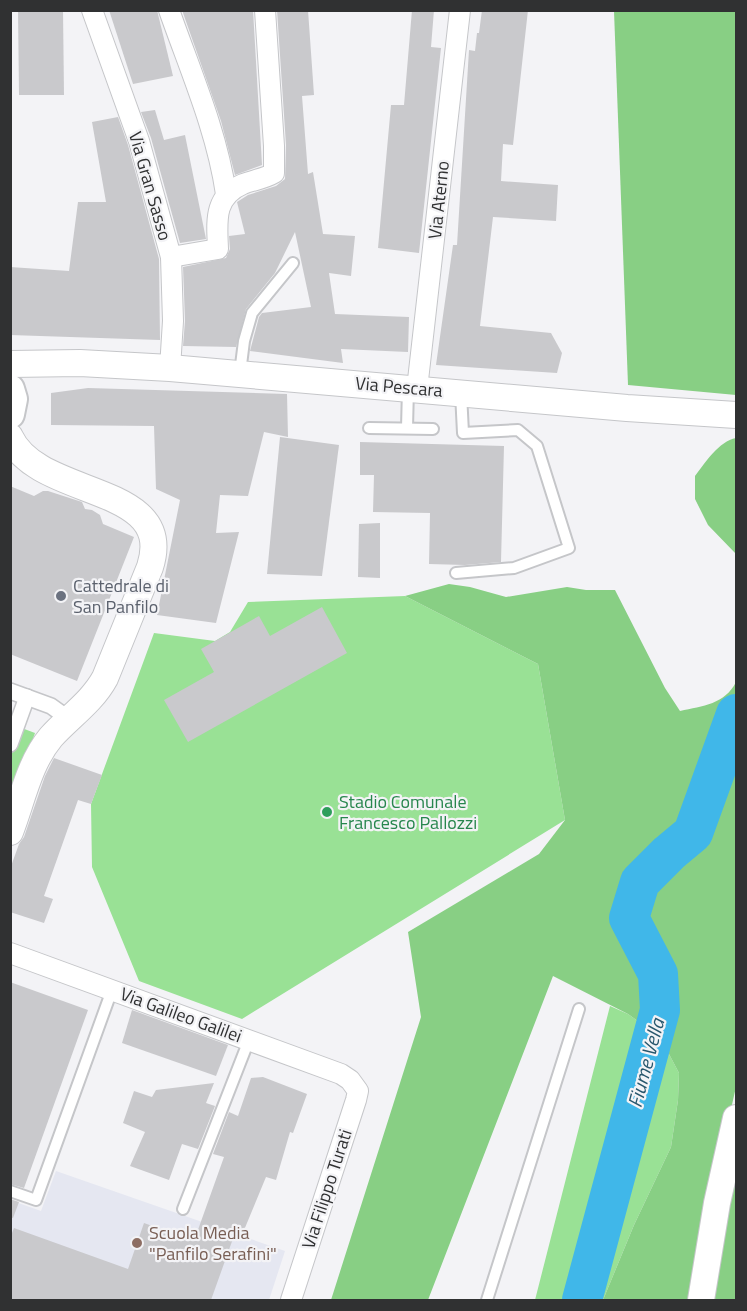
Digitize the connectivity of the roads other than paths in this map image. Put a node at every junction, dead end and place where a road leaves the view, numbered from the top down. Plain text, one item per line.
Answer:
1 (92, 10) edge
2 (169, 10) edge
3 (265, 10) edge
4 (460, 10) edge
5 (226, 194) junction
6 (171, 257) junction
7 (293, 263) dead end
8 (62, 363) junction
9 (10, 364) edge
10 (171, 368) junction
11 (240, 373) junction
12 (413, 388) junction
13 (461, 393) junction
14 (11, 401) edge
15 (736, 414) edge
16 (369, 428) dead end
17 (407, 428) junction
18 (433, 429) dead end
19 (10, 437) edge
20 (456, 573) dead end
21 (10, 691) edge
22 (27, 697) junction
23 (69, 719) junction
24 (10, 744) edge
25 (10, 832) edge
26 (10, 953) edge
27 (112, 990) junction
28 (579, 1009) dead end
29 (249, 1040) junction
30 (350, 1080) joint
31 (736, 1118) edge
32 (10, 1191) edge
33 (183, 1209) dead end
34 (291, 1300) edge
35 (487, 1300) edge
36 (701, 1300) edge

1 - 6 street, Via Gran Sasso
2 - 5 street
3 - 5 street
4 - 12 street, Via Aterno
5 - 6 street
6 - 10 street, Via Gran Sasso
7 - 11 lane
8 - 9 street, Via Pescara
8 - 10 street, Via Pescara
8 - 14 street, Via Pescara
10 - 11 street, Via Pescara
11 - 12 street, Via Pescara
12 - 13 street, Via Pescara
12 - 17 lane
13 - 15 street, Via Pescara
13 - 20 lane
16 - 17 lane
17 - 18 lane
19 - 23 street
21 - 22 street
22 - 23 street
22 - 24 street
23 - 25 street
26 - 27 street, Via Galileo Galilei
27 - 29 street, Via Galileo Galilei
27 - 32 lane
28 - 35 lane
29 - 30 street, Via Galileo Galilei
29 - 33 lane
30 - 34 street, Via Filippo Turati
31 - 36 street

